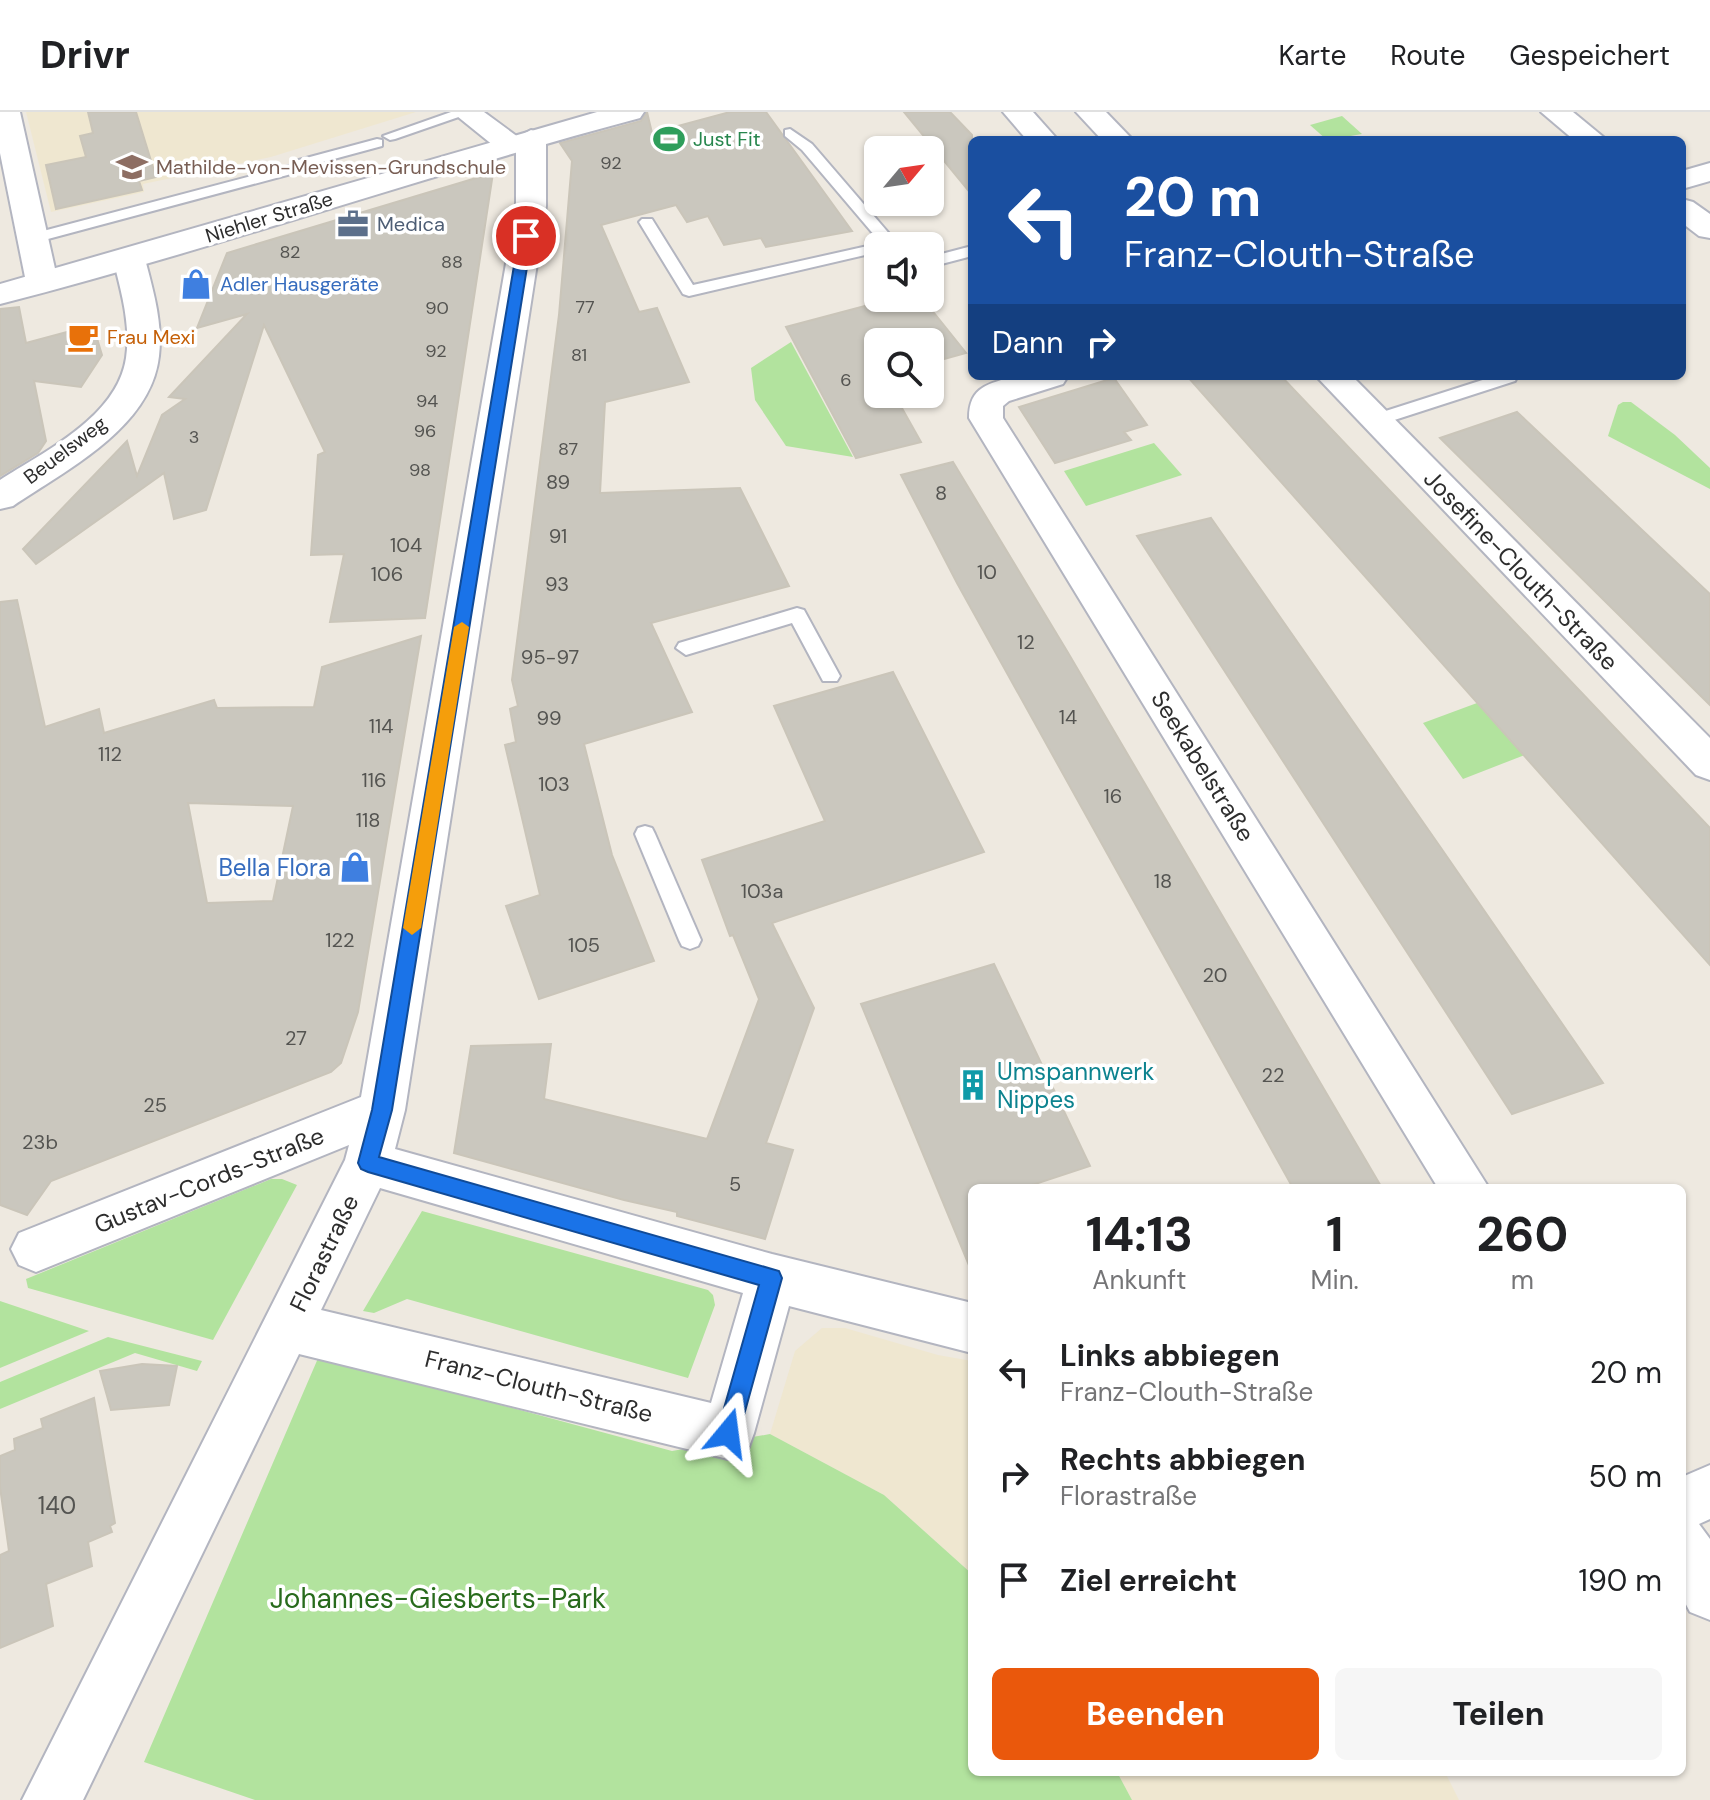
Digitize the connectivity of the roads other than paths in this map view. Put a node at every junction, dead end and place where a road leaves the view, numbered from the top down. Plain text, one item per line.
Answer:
1 (6, 112) edge
2 (466, 112) edge
3 (630, 112) edge
4 (1017, 112) edge
5 (1090, 112) edge
6 (1555, 112) edge
7 (583, 118) edge
8 (790, 133) dead end
9 (1039, 136) edge
10 (1114, 136) edge
11 (1587, 136) edge
12 (520, 142) junction
13 (1710, 172) edge
14 (1686, 179) edge
15 (1686, 211) edge
16 (647, 222) dead end
17 (1710, 229) edge
18 (874, 232) edge
19 (33, 238) junction
20 (864, 251) edge
21 (968, 252) edge
22 (944, 258) edge
23 (129, 259) junction
24 (42, 282) junction
25 (0, 294) edge
26 (1037, 380) edge
27 (1337, 380) edge
28 (1500, 380) edge
29 (1376, 420) junction
30 (0, 497) edge
31 (686, 648) dead end
32 (830, 676) dead end
33 (1710, 764) edge
34 (645, 834) dead end
35 (690, 940) dead end
36 (382, 1110) junction
37 (368, 1163) junction
38 (1463, 1184) edge
39 (36, 1249) dead end
40 (772, 1278) junction
41 (288, 1327) junction
42 (968, 1327) edge
43 (1710, 1492) edge
44 (1686, 1502) edge
45 (1686, 1551) edge
46 (1710, 1592) edge
47 (52, 1800) edge

1 - 19 street
2 - 12 street
2 - 19 lane
3 - 7 street, Niehler Straße
4 - 9 street
5 - 10 street
6 - 11 street
7 - 12 street, Niehler Straße
8 - 18 lane
12 - 23 street, Niehler Straße
12 - 36 street, Florastraße
13 - 14 street
15 - 17 street
16 - 20 lane
19 - 24 street
21 - 22 lane
23 - 24 street, Niehler Straße
23 - 30 street, Beuelsweg
24 - 25 street, Niehler Straße
26 - 38 street, Seekabelstraße
27 - 29 street, Josefine-Clouth-Straße
28 - 29 lane
29 - 33 street, Josefine-Clouth-Straße
31 - 32 lane
34 - 35 lane
36 - 37 street, Florastraße
36 - 39 street, Gustav-Cords-Straße
37 - 40 street
37 - 41 street, Florastraße
40 - 41 street, Franz-Clouth-Straße
40 - 42 street
41 - 47 street, Florastraße
43 - 44 street
45 - 46 street

